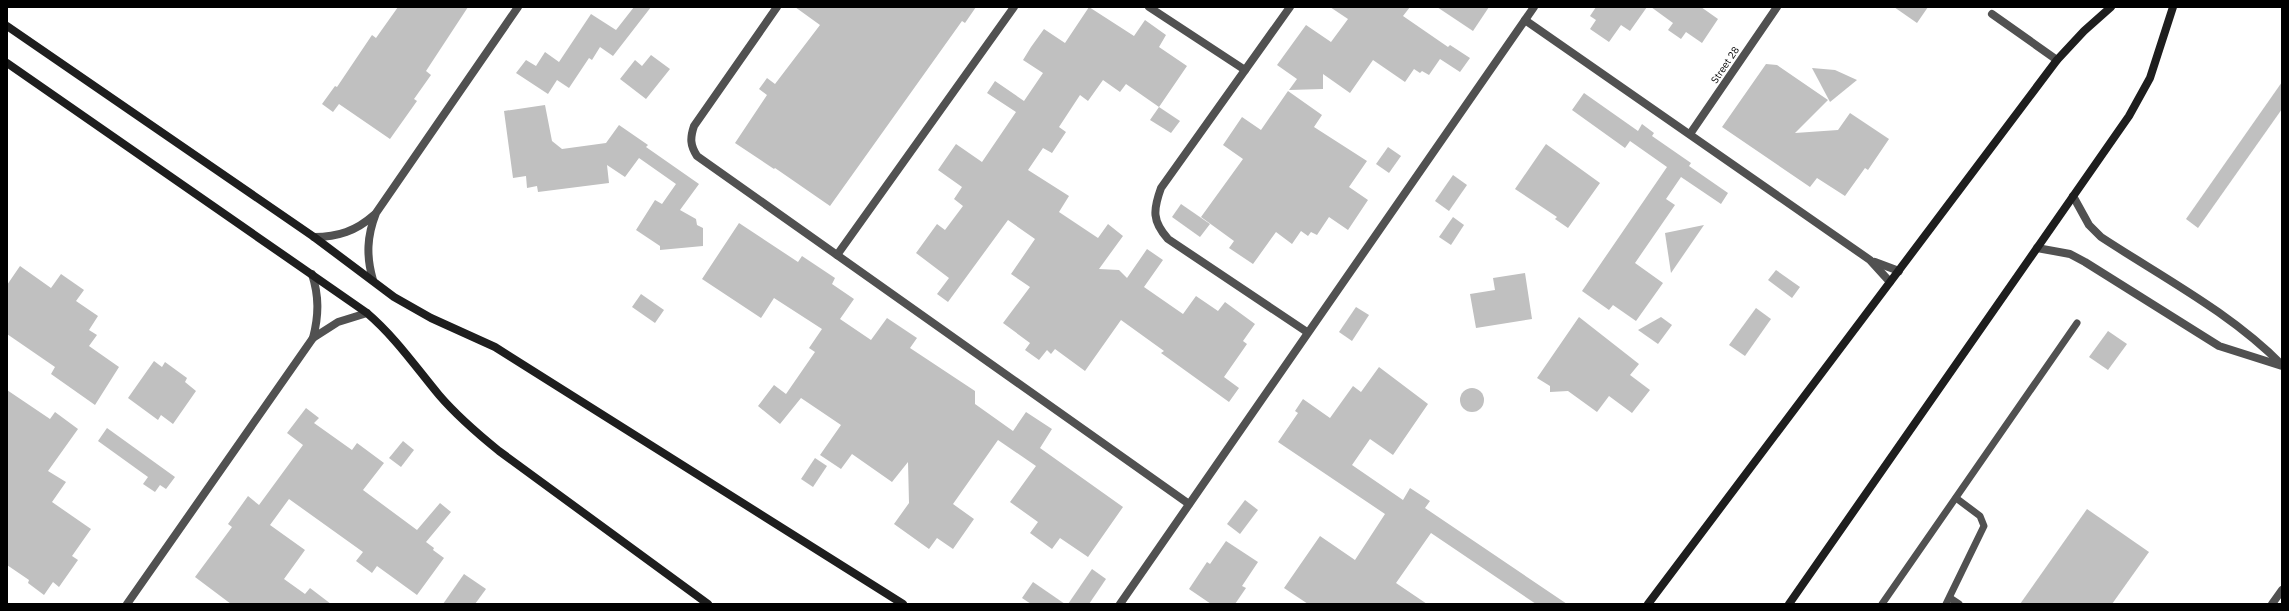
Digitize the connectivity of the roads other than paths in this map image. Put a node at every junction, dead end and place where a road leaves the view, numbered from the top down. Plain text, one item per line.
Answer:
1 (518, 7) edge
2 (777, 7) edge
3 (1014, 7) edge
4 (1149, 7) edge
5 (1290, 7) edge
6 (1534, 7) edge
7 (1778, 7) edge
8 (2111, 7) edge
9 (2173, 7) edge
10 (1992, 14) dead end
11 (1525, 20) junction
12 (7, 26) edge
13 (2057, 60) junction
14 (7, 63) edge
15 (1245, 70) junction
16 (1690, 134) junction
17 (2073, 196) junction
18 (376, 213) junction
19 (314, 237) junction
20 (2037, 248) junction
21 (837, 255) junction
22 (1870, 260) junction
23 (1899, 271) junction
24 (312, 274) junction
25 (372, 280) junction
26 (1890, 282) junction
27 (366, 313) junction
28 (2077, 323) dead end
29 (1307, 332) junction
30 (313, 338) junction
31 (2282, 366) edge
32 (1956, 498) junction
33 (1189, 504) junction
34 (2282, 590) edge
35 (1948, 601) edge
36 (127, 604) edge
37 (708, 604) edge
38 (903, 604) edge
39 (1120, 604) edge
40 (1648, 604) edge
41 (1789, 604) edge
42 (1882, 604) edge
43 (1959, 604) edge
44 (2272, 604) edge

1 - 18 street
2 - 21 street
3 - 21 street
4 - 15 street
5 - 15 street
6 - 11 street
7 - 16 street, Street 28
8 - 13 main road
9 - 17 main road
10 - 13 street
11 - 16 street
11 - 29 street
12 - 19 main road
13 - 23 main road
14 - 24 main road
15 - 29 street
16 - 22 street
17 - 20 main road
17 - 31 street
18 - 19 street
18 - 25 street
19 - 25 main road
20 - 31 street
20 - 41 main road
21 - 33 street
22 - 23 street
22 - 26 street
23 - 26 main road
24 - 27 main road
24 - 30 street
25 - 38 main road
26 - 40 main road
27 - 30 street
27 - 37 main road
28 - 32 lane
29 - 33 street
30 - 36 street
32 - 35 lane
32 - 42 lane
33 - 39 street
34 - 44 street
35 - 43 lane

